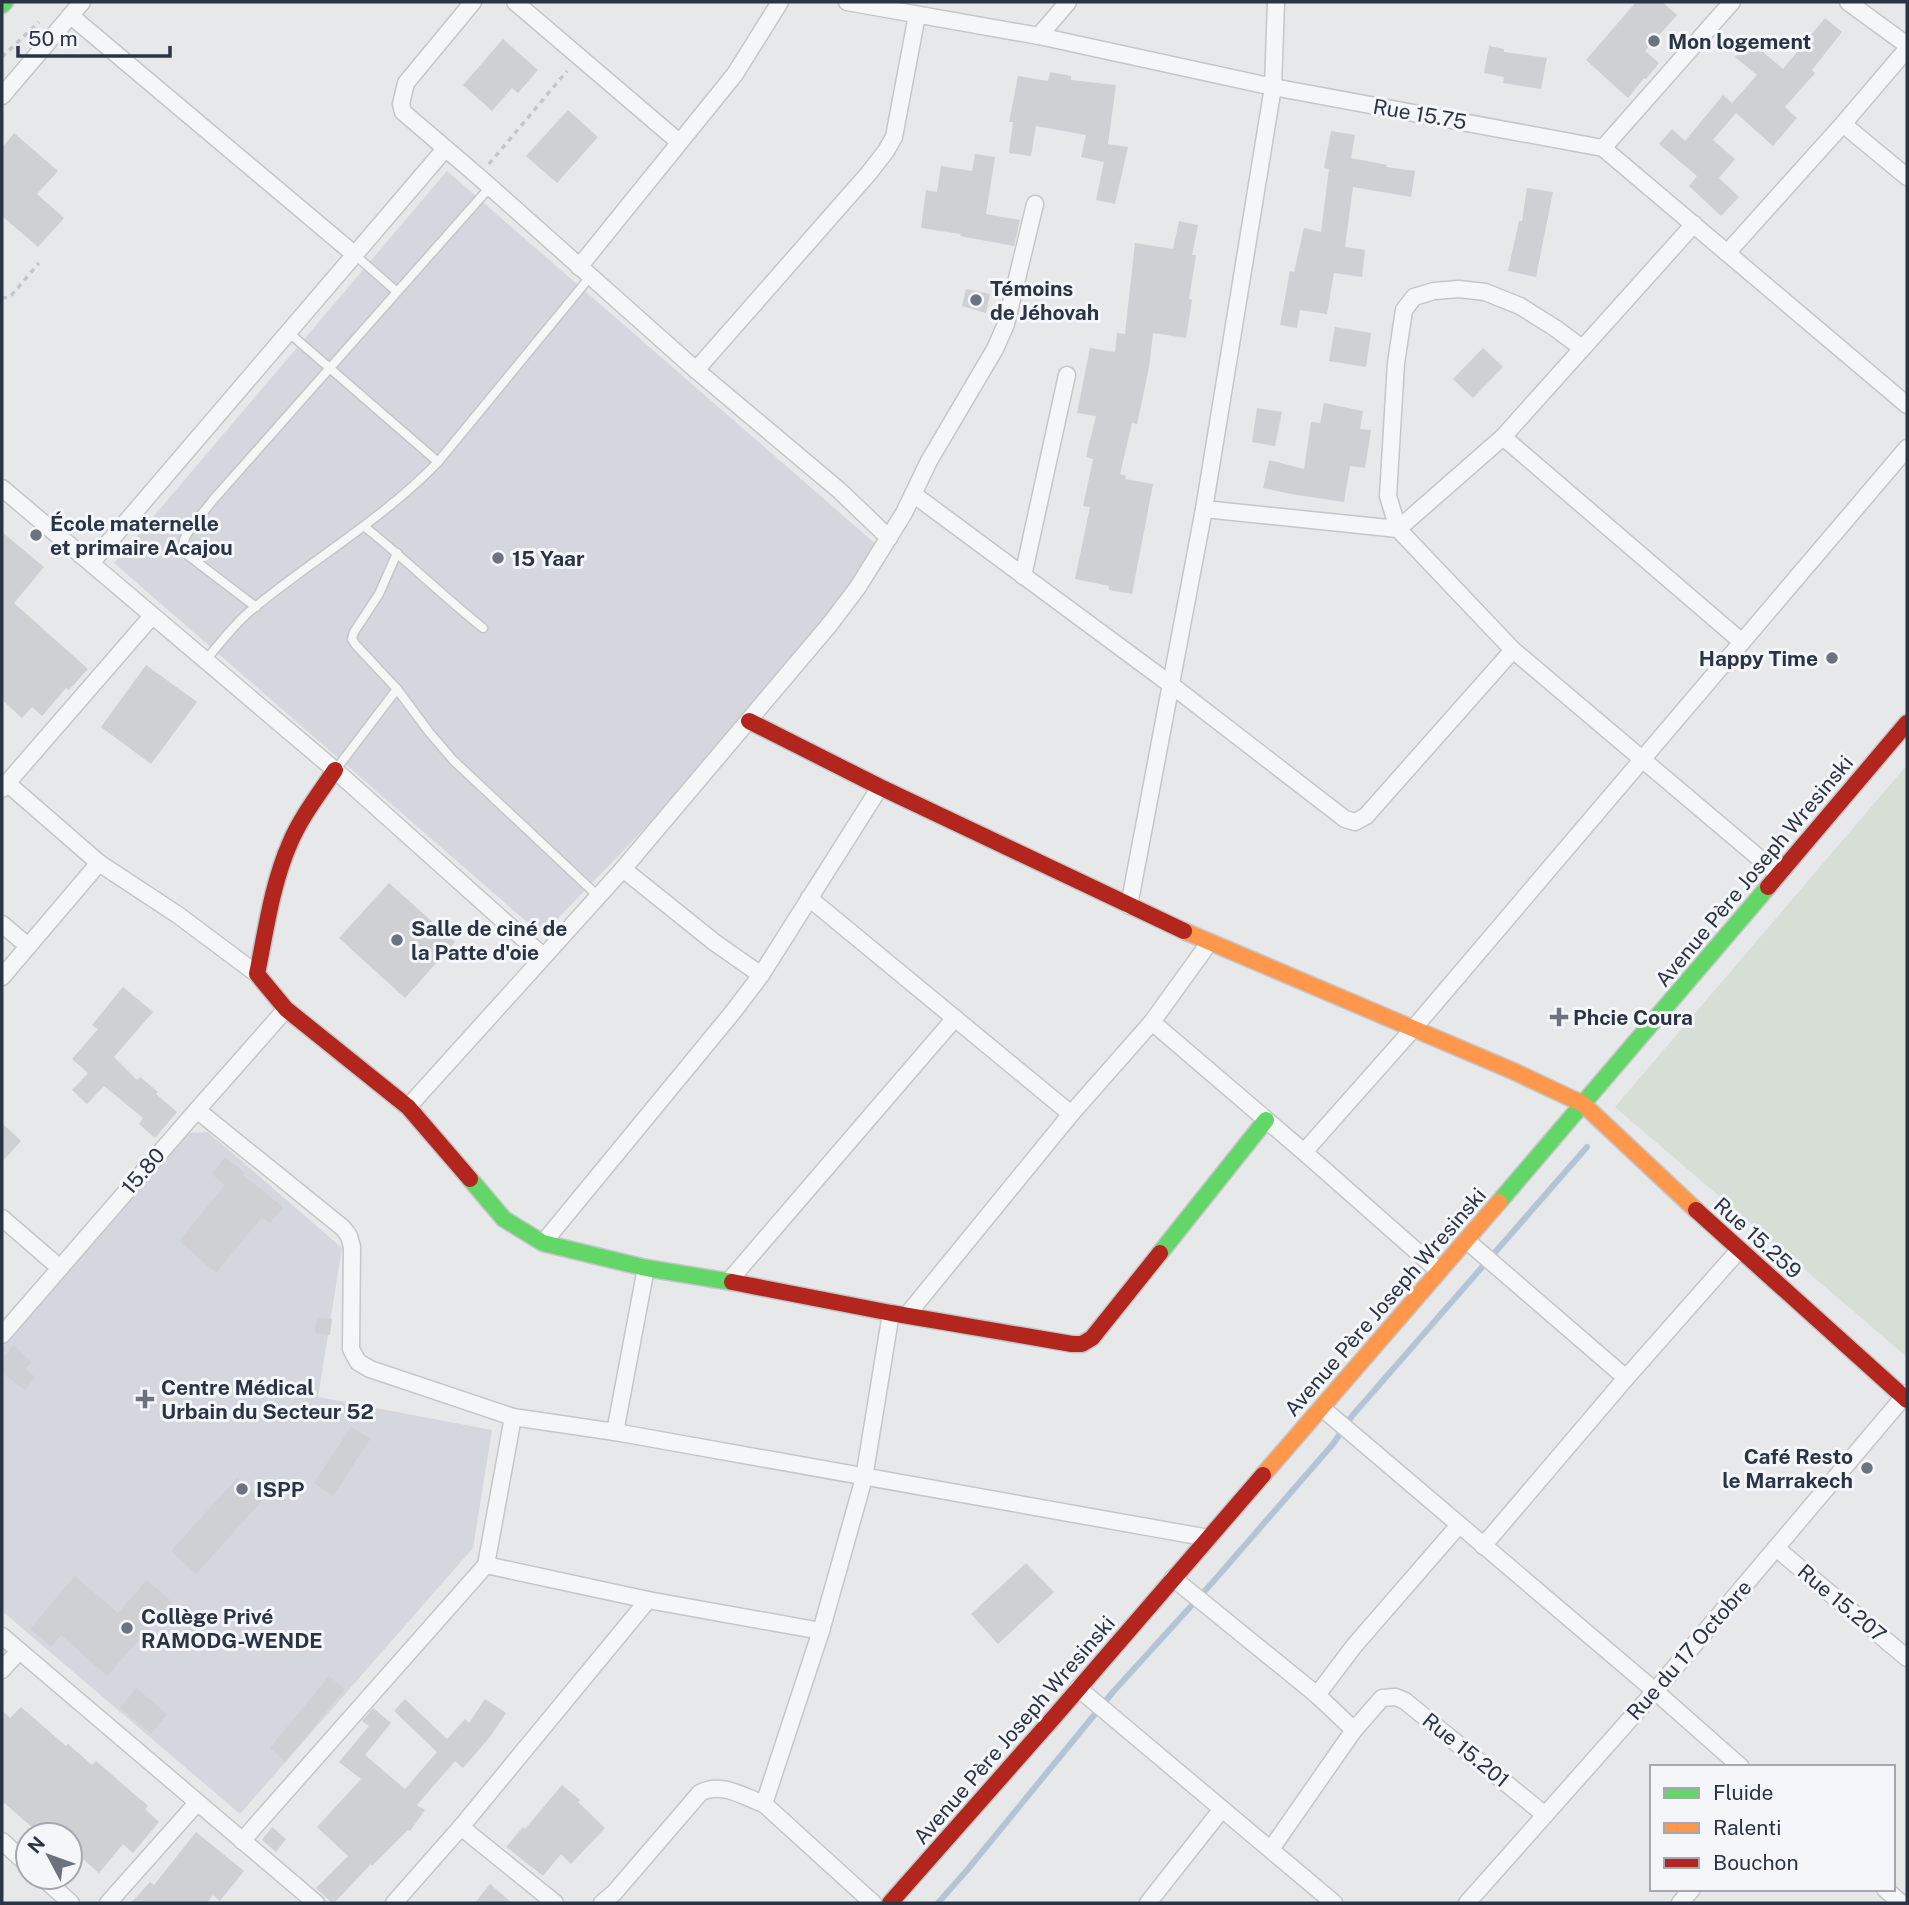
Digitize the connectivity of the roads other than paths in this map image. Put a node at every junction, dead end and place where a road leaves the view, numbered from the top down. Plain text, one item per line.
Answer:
1 (82, 2) edge
2 (473, 2) edge
3 (515, 2) edge
4 (780, 2) edge
5 (847, 2) edge
6 (1068, 2) edge
7 (1276, 2) edge
8 (1732, 2) edge
9 (1847, 2) edge
10 (917, 15) junction
11 (71, 16) junction
12 (1040, 36) junction
13 (1907, 47) edge
14 (1273, 87) junction
15 (2, 96) edge
16 (1843, 124) junction
17 (679, 142) junction
18 (1603, 148) junction
19 (445, 149) junction
20 (1907, 177) edge
21 (484, 182) junction
22 (1035, 204) dead end
23 (1694, 223) junction
24 (1727, 253) junction
25 (354, 254) junction
26 (584, 272) junction
27 (397, 292) junction
28 (288, 331) junction
29 (1582, 348) junction
30 (330, 370) junction
31 (696, 370) junction
32 (1067, 375) dead end
33 (1904, 395) edge
34 (1503, 438) junction
35 (1907, 448) edge
36 (438, 463) junction
37 (2, 488) edge
38 (913, 494) junction
39 (1204, 509) junction
40 (365, 527) junction
41 (1398, 529) junction
42 (889, 538) junction
43 (397, 553) junction
44 (91, 563) junction
45 (1023, 576) junction
46 (256, 607) junction
47 (152, 616) junction
48 (483, 628) dead end
49 (1742, 642) junction
50 (1513, 650) junction
51 (206, 660) junction
52 (1170, 684) junction
53 (397, 689) junction
54 (749, 721) junction
55 (1907, 723) edge
56 (1643, 760) junction
57 (335, 770) junction
58 (4, 786) edge
59 (880, 787) junction
60 (99, 863) junction
61 (623, 869) junction
62 (1778, 874) junction
63 (598, 896) junction
64 (809, 898) junction
65 (1129, 906) junction
66 (2, 924) edge
67 (1209, 943) junction
68 (28, 946) junction
69 (543, 956) junction
70 (257, 974) junction
71 (761, 975) junction
72 (2, 977) edge
73 (286, 1009) junction
74 (955, 1018) junction
75 (1152, 1022) junction
76 (1413, 1029) junction
77 (1583, 1104) junction
78 (408, 1107) junction
79 (197, 1110) junction
80 (1071, 1114) junction
81 (1266, 1121) junction
82 (1304, 1152) junction
83 (2, 1218) edge
84 (1466, 1240) junction
85 (543, 1243) junction
86 (1739, 1250) junction
87 (60, 1268) junction
88 (646, 1268) junction
89 (1439, 1271) junction
90 (729, 1281) junction
91 (899, 1314) junction
92 (2, 1335) edge
93 (1626, 1378) junction
94 (1906, 1397) edge
95 (1322, 1408) junction
96 (513, 1417) junction
97 (615, 1432) junction
98 (864, 1478) junction
99 (1458, 1525) junction
100 (1209, 1538) junction
101 (1483, 1546) junction
102 (1776, 1548) junction
103 (486, 1565) junction
104 (1173, 1578) junction
105 (648, 1600) junction
106 (821, 1631) junction
107 (2, 1636) edge
108 (19, 1651) junction
109 (1907, 1658) edge
110 (2, 1670) edge
111 (1078, 1688) junction
112 (1655, 1691) junction
113 (1318, 1695) junction
114 (1354, 1730) junction
115 (1739, 1765) edge
116 (197, 1803) junction
117 (764, 1804) junction
118 (1222, 1810) junction
119 (1545, 1815) junction
120 (461, 1827) junction
121 (242, 1841) junction
122 (1271, 1849) junction
123 (58, 1891) edge
124 (608, 1898) edge
125 (71, 1903) edge
126 (108, 1903) edge
127 (316, 1903) edge
128 (394, 1903) edge
129 (555, 1903) edge
130 (628, 1903) edge
131 (873, 1903) edge
132 (890, 1903) edge
133 (1148, 1903) edge
134 (1334, 1903) edge
135 (1467, 1903) edge

1 - 11 street
2 - 19 street
3 - 17 street
4 - 17 street
5 - 10 street, Rue 15.75
6 - 12 street
7 - 14 street
8 - 18 street
9 - 13 street
10 - 12 street, Rue 15.75
10 - 31 street
11 - 15 street
11 - 25 street
12 - 14 street, Rue 15.75
13 - 16 street
14 - 18 street, Rue 15.75
14 - 39 street
16 - 20 street
16 - 24 street
17 - 26 street
18 - 23 street, Rue 15.75
19 - 21 street
19 - 25 street
21 - 26 street
21 - 27 lane
22 - 38 street
23 - 24 street, Rue 15.75
23 - 29 street
24 - 33 street, Rue 15.75
25 - 27 lane
25 - 28 street
26 - 31 street
26 - 36 lane
27 - 30 lane
28 - 30 lane
28 - 44 street
29 - 34 street
29 - 41 street
30 - 36 lane
30 - 46 lane
31 - 42 street
32 - 45 street
34 - 41 street
34 - 49 street
35 - 49 street
36 - 40 lane
37 - 44 street
38 - 42 street
38 - 45 street
39 - 41 street
39 - 52 street
40 - 43 lane
40 - 46 lane
41 - 50 street
42 - 54 street
43 - 48 lane
43 - 53 lane
44 - 47 street
45 - 52 street
46 - 51 lane
47 - 51 street
47 - 58 street
49 - 56 street
50 - 52 street
50 - 56 street
51 - 57 street
52 - 65 street
53 - 57 lane
53 - 63 lane
54 - 59 street, Rue 15.259
54 - 61 street
55 - 62 street, Avenue Père Joseph Wresinski
56 - 62 street
56 - 76 street
57 - 69 street
57 - 70 street
58 - 60 street
59 - 64 street
59 - 65 street, Rue 15.259
60 - 68 street
60 - 70 street
61 - 63 street
61 - 71 street
62 - 77 street, Avenue Père Joseph Wresinski
63 - 69 street
64 - 71 street
64 - 74 street
65 - 67 street, Rue 15.259
66 - 68 street
67 - 75 street
67 - 76 street, Rue 15.259
68 - 72 street
69 - 78 street
70 - 73 street
71 - 85 street
73 - 78 street
73 - 79 street, 15.80
74 - 80 street
74 - 90 street
75 - 80 street
75 - 81 street
76 - 77 street, Rue 15.259
76 - 82 street
77 - 84 street, Avenue Père Joseph Wresinski
77 - 86 street, Rue 15.259
78 - 85 street
79 - 87 street, 15.80
79 - 96 street
80 - 91 street
81 - 82 street
81 - 91 street
82 - 89 street
83 - 87 street
84 - 89 street, Avenue Père Joseph Wresinski
84 - 93 street
85 - 88 street
86 - 93 street
86 - 94 street, Rue 15.259
87 - 92 street, 15.80
88 - 90 street
88 - 97 street
89 - 95 street, Avenue Père Joseph Wresinski
90 - 91 street
91 - 98 street
93 - 101 street
94 - 102 street, Rue du 17 Octobre
95 - 99 street
95 - 100 street, Avenue Père Joseph Wresinski
96 - 97 street
96 - 103 street
97 - 98 street
98 - 100 street
98 - 106 street
99 - 101 street
99 - 113 street
100 - 104 street, Avenue Père Joseph Wresinski
101 - 112 street
102 - 109 street, Rue 15.207
102 - 112 street, Rue du 17 Octobre
103 - 105 street
103 - 121 street
104 - 111 street, Avenue Père Joseph Wresinski
104 - 113 street
105 - 106 street
105 - 120 street
106 - 117 street
107 - 108 street
108 - 110 street
108 - 116 street
111 - 118 street
111 - 132 street, Avenue Père Joseph Wresinski
112 - 115 street
112 - 119 street, Rue du 17 Octobre
113 - 114 street
114 - 119 street, Rue 15.201
114 - 122 street
116 - 121 street
116 - 126 street
117 - 124 street
117 - 131 street
118 - 122 street
118 - 133 street
119 - 135 street, Rue du 17 Octobre
120 - 128 street
120 - 129 street
121 - 127 street
122 - 134 street
123 - 125 street
124 - 130 street

